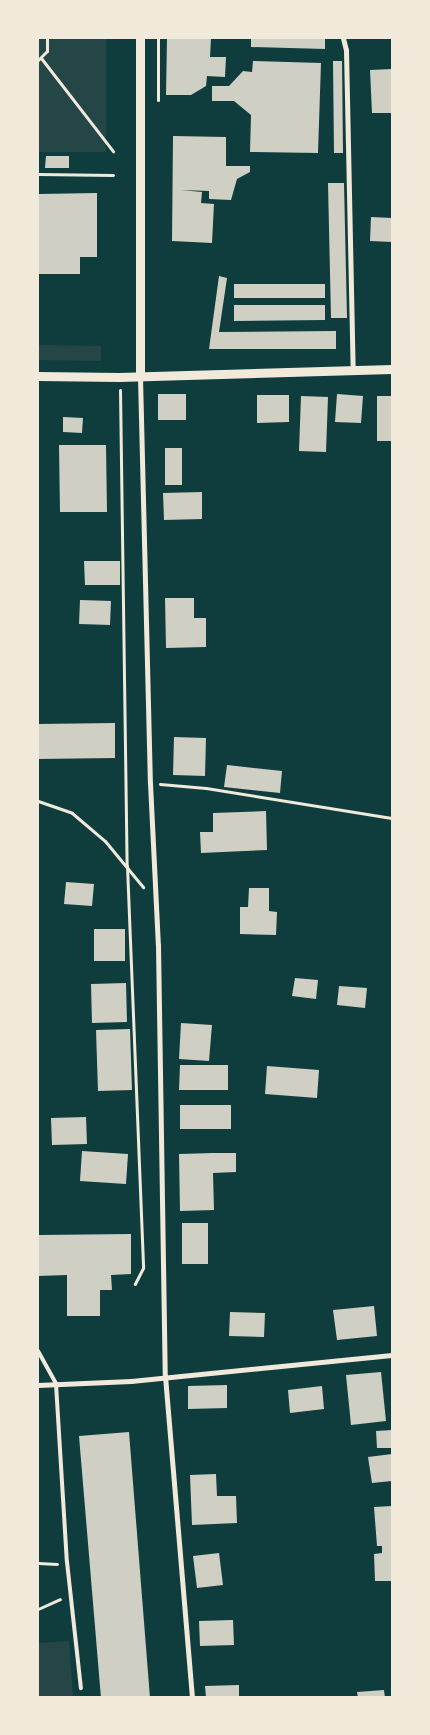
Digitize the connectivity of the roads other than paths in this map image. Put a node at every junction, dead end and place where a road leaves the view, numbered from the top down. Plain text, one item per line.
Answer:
1 (140, 38) edge
2 (343, 38) edge
3 (392, 370) edge
4 (353, 371) junction
5 (38, 376) edge
6 (140, 377) junction
7 (38, 1351) edge
8 (392, 1355) edge
9 (165, 1376) junction
10 (56, 1384) junction
11 (38, 1385) edge
12 (81, 1688) dead end
13 (192, 1698) edge

1 - 6 street
2 - 4 street
3 - 4 street
4 - 6 street
5 - 6 street
6 - 9 street
7 - 10 lane
8 - 9 street
9 - 10 street
9 - 13 street
10 - 11 street
10 - 12 lane

